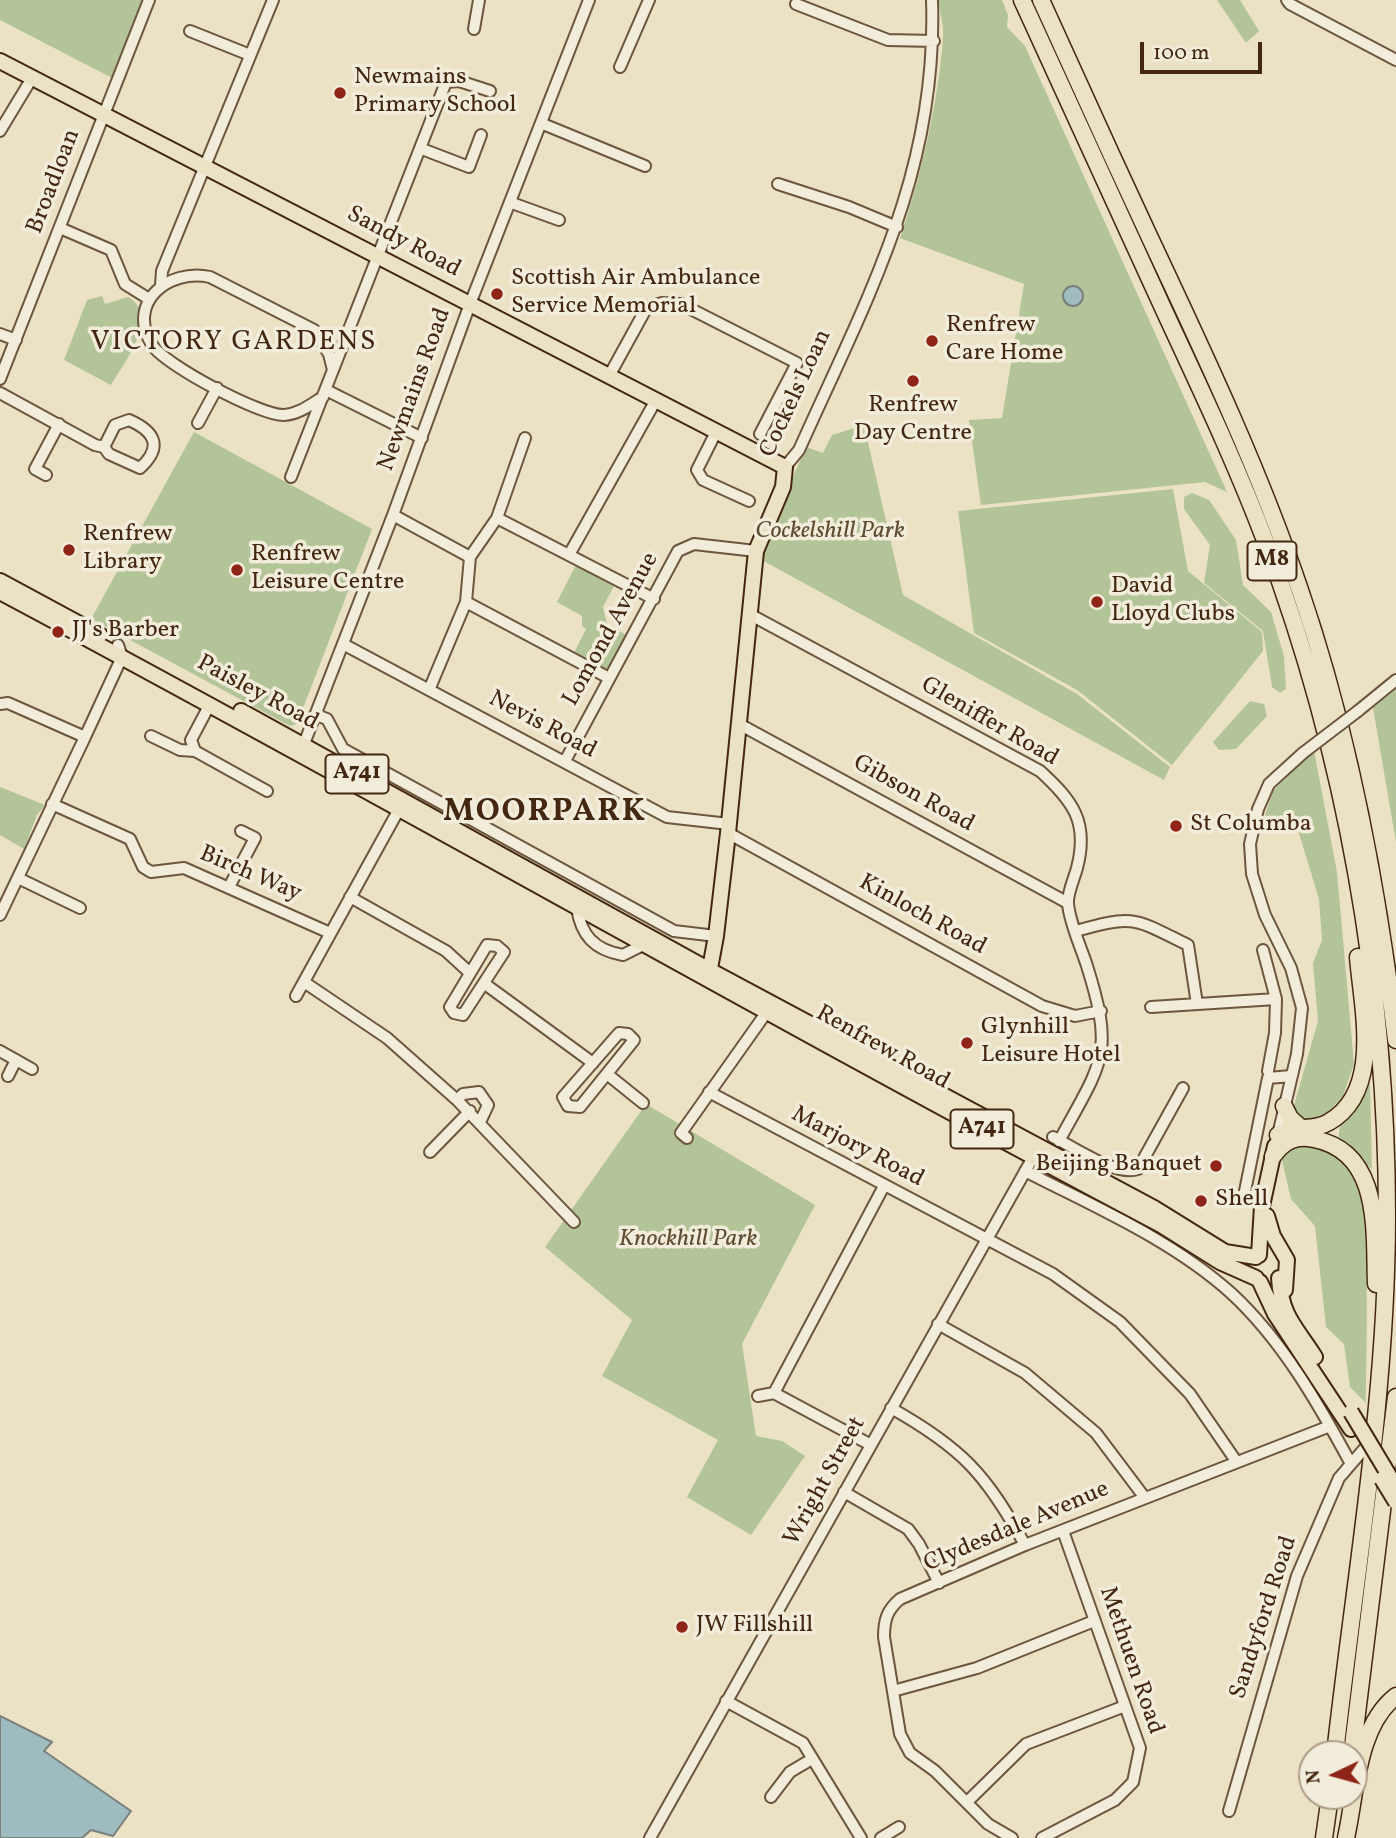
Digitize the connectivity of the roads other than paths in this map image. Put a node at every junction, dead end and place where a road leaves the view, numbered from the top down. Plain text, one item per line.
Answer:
1 (149, 0) edge
2 (273, 0) edge
3 (479, 0) edge
4 (589, 0) edge
5 (649, 0) edge
6 (932, 0) edge
7 (1022, 0) edge
8 (1041, 0) edge
9 (1287, 0) edge
10 (796, 4) dead end
11 (474, 29) dead end
12 (190, 32) dead end
13 (934, 41) junction
14 (250, 55) junction
15 (1396, 60) edge
16 (0, 61) edge
17 (620, 66) dead end
18 (32, 78) junction
19 (490, 91) dead end
20 (104, 116) junction
21 (542, 124) junction
22 (0, 131) edge
23 (481, 135) dead end
24 (422, 149) junction
25 (205, 166) junction
26 (645, 166) dead end
27 (778, 184) dead end
28 (512, 203) junction
29 (559, 220) dead end
30 (897, 227) junction
31 (60, 228) junction
32 (377, 254) junction
33 (161, 285) junction
34 (149, 299) junction
35 (470, 304) junction
36 (0, 334) edge
37 (16, 340) junction
38 (333, 369) junction
39 (609, 376) junction
40 (0, 379) edge
41 (216, 388) junction
42 (0, 393) edge
43 (324, 393) junction
44 (656, 400) junction
45 (198, 423) dead end
46 (59, 424) junction
47 (717, 430) junction
48 (760, 434) dead end
49 (422, 438) junction
50 (525, 438) dead end
51 (104, 447) junction
52 (785, 467) junction
53 (46, 475) dead end
54 (291, 477) dead end
55 (749, 501) dead end
56 (393, 515) junction
57 (497, 518) junction
58 (756, 551) junction
59 (570, 553) junction
60 (470, 557) junction
61 (0, 580) edge
62 (0, 592) edge
63 (654, 599) junction
64 (466, 602) junction
65 (751, 615) junction
66 (343, 644) junction
67 (120, 651) junction
68 (609, 678) junction
69 (1396, 680) edge
70 (429, 690) junction
71 (0, 704) edge
72 (210, 704) junction
73 (316, 715) junction
74 (739, 724) junction
75 (151, 736) dead end
76 (85, 737) junction
77 (301, 750) junction
78 (195, 751) junction
79 (565, 761) junction
80 (267, 790) dead end
81 (52, 804) junction
82 (401, 805) junction
83 (728, 829) junction
84 (241, 831) dead end
85 (1349, 838) junction
86 (18, 878) junction
87 (229, 887) junction
88 (350, 897) junction
89 (1068, 903) junction
90 (80, 908) dead end
91 (577, 908) junction
92 (0, 915) edge
93 (1076, 931) junction
94 (330, 933) junction
95 (716, 936) junction
96 (643, 945) junction
97 (1263, 950) dead end
98 (1385, 957) junction
99 (470, 974) junction
100 (709, 976) junction
101 (304, 982) junction
102 (485, 983) junction
103 (296, 996) dead end
104 (1276, 999) junction
105 (1197, 1004) junction
106 (1151, 1007) dead end
107 (770, 1008) junction
108 (1101, 1011) junction
109 (1396, 1013) edge
110 (1396, 1040) edge
111 (0, 1051) edge
112 (16, 1060) junction
113 (593, 1063) junction
114 (32, 1069) dead end
115 (1268, 1071) dead end
116 (607, 1075) junction
117 (8, 1076) dead end
118 (1291, 1076) junction
119 (1183, 1088) dead end
120 (709, 1092) junction
121 (457, 1100) junction
122 (643, 1103) dead end
123 (1284, 1106) junction
124 (470, 1111) junction
125 (480, 1122) junction
126 (1301, 1128) junction
127 (1278, 1135) junction
128 (687, 1138) dead end
129 (429, 1152) dead end
130 (1036, 1152) junction
131 (1273, 1156) junction
132 (1025, 1171) junction
133 (884, 1186) junction
134 (1265, 1190) junction
135 (1244, 1196) dead end
136 (1267, 1216) junction
137 (574, 1222) dead end
138 (985, 1240) junction
139 (1276, 1255) junction
140 (1257, 1256) junction
141 (1279, 1278) junction
142 (1258, 1280) junction
143 (938, 1324) junction
144 (1302, 1336) junction
145 (1312, 1382) junction
146 (774, 1393) junction
147 (758, 1396) dead end
148 (1396, 1397) edge
149 (1379, 1402) junction
150 (891, 1408) junction
151 (1330, 1426) junction
152 (871, 1445) junction
153 (1364, 1450) junction
154 (1236, 1461) junction
155 (1350, 1464) junction
156 (1396, 1487) edge
157 (844, 1492) junction
158 (1145, 1497) junction
159 (1396, 1502) edge
160 (1063, 1531) junction
161 (1025, 1545) junction
162 (939, 1583) junction
163 (1094, 1621) junction
164 (893, 1691) junction
165 (1396, 1696) edge
166 (726, 1701) junction
167 (1125, 1706) junction
168 (1337, 1740) edge
169 (1354, 1740) edge
170 (812, 1759) junction
171 (771, 1797) dead end
172 (967, 1802) junction
173 (1328, 1810) edge
174 (1344, 1810) edge
175 (1229, 1811) dead end
176 (900, 1827) dead end
177 (650, 1838) edge
178 (861, 1838) edge
179 (881, 1838) edge
180 (1012, 1838) edge
181 (1042, 1838) edge
182 (1324, 1838) edge
183 (1341, 1838) edge
184 (1346, 1838) edge

1 - 20 street, Broadloan
2 - 14 street
3 - 11 street
4 - 21 street, Newmains Road
5 - 17 street
6 - 13 street, Cockels Loan
7 - 85 highway, M8
8 - 98 highway, M8
9 - 15 street
10 - 13 street
12 - 14 street
13 - 30 street, Cockels Loan
14 - 25 street
16 - 18 main road, Sandy Road
18 - 20 main road, Sandy Road
18 - 22 street
19 - 24 street
20 - 25 main road, Sandy Road
20 - 31 street, Broadloan
21 - 26 street
21 - 28 street, Newmains Road
23 - 24 street
24 - 32 street
25 - 32 main road, Sandy Road
25 - 33 street
27 - 30 street
28 - 29 street
28 - 35 street, Newmains Road
30 - 52 street, Cockels Loan
31 - 34 street
31 - 37 street, Broadloan
32 - 35 main road, Sandy Road
32 - 38 street
33 - 34 street
33 - 38 street
34 - 41 street
35 - 39 main road, Sandy Road
35 - 49 street, Newmains Road
36 - 37 street
37 - 40 street, Broadloan
38 - 43 street
39 - 44 main road, Sandy Road
39 - 48 street
41 - 43 street
41 - 45 street
42 - 46 street
43 - 49 street
43 - 54 street
44 - 47 main road, Sandy Road
44 - 59 street
46 - 51 street
46 - 53 street
47 - 52 main road, Sandy Road
47 - 55 street
49 - 56 street, Newmains Road
50 - 57 street
51 - 51 street
52 - 58 main road, Cockels Loan
56 - 60 street
56 - 66 street, Newmains Road
57 - 59 street
57 - 60 street
58 - 63 street, Lomond Avenue
58 - 65 main road, Cockels Loan
59 - 63 street
60 - 64 street
61 - 67 main road, Paisley Road / A741
62 - 67 main road, Paisley Road / A741
63 - 68 street, Lomond Avenue
64 - 68 street
64 - 70 street
65 - 74 main road, Cockels Loan
65 - 89 street, Gleniffer Road
66 - 70 street, Nevis Road
66 - 73 street, Newmains Road
67 - 72 main road, Paisley Road / A741
67 - 76 street
67 - 77 main road, Paisley Road / A741
68 - 79 street, Lomond Avenue
69 - 118 street, bridge
70 - 79 street, Nevis Road
71 - 76 street
72 - 77 main road, Paisley Road / A741
72 - 78 street
73 - 77 street, Newmains Road
73 - 95 street, Paisley Road
74 - 83 main road, Cockels Loan
74 - 89 street, Gibson Road
75 - 78 street
76 - 81 street
77 - 82 main road, Paisley Road / A741
78 - 80 street
79 - 83 street, Nevis Road
81 - 86 street
81 - 87 street, Birch Way
82 - 88 street
82 - 91 main road, Paisley Road / A741
82 - 100 main road, Paisley Road / A741
83 - 95 main road, Cockels Loan
83 - 108 street, Kinloch Road
84 - 87 street
85 - 126 highway
85 - 149 highway, M8
86 - 90 street
86 - 92 street
87 - 94 street, Birch Way
88 - 94 street
88 - 99 street
89 - 93 street
91 - 96 main road, Paisley Road / A741
91 - 96 street
93 - 105 street
93 - 108 street
94 - 101 street
95 - 100 main road, Cockels Loan
96 - 100 main road, Paisley Road / A741
97 - 104 street
98 - 109 highway
98 - 110 highway, M8
99 - 102 street
99 - 102 street
99 - 102 street
100 - 107 main road, Renfrew Road / A741
101 - 103 street
101 - 121 street
102 - 113 street
104 - 105 street
104 - 115 street
105 - 106 street
107 - 120 street
107 - 130 main road, Renfrew Road / A741
108 - 119 street
111 - 112 street
112 - 114 street
112 - 117 street
113 - 116 street
113 - 116 street
113 - 116 street
116 - 122 street
118 - 123 street
118 - 135 street
120 - 128 street
120 - 133 street, Marjory Road
121 - 124 street
121 - 125 street
123 - 126 highway
123 - 127 street
124 - 125 street
124 - 129 street
125 - 137 street
126 - 127 highway
127 - 131 main road
130 - 132 street, Wright Street
130 - 140 main road, Renfrew Road / A741
130 - 142 main road, Renfrew Road / A741
131 - 134 main road
131 - 149 highway
132 - 138 street, Wright Street
132 - 145 street
133 - 138 street, Marjory Road
133 - 146 street
134 - 136 main road
134 - 140 main road
136 - 139 main road
136 - 144 main road
138 - 143 street, Wright Street
138 - 154 street, Marjory Road
139 - 140 main road
139 - 141 main road
140 - 142 main road
141 - 142 main road
141 - 144 main road
142 - 145 main road
143 - 150 street, Wright Street
143 - 158 street
144 - 156 main road, bridge
145 - 151 street
145 - 153 main road
146 - 147 street
146 - 152 street
148 - 169 highway
149 - 168 highway, M8
150 - 152 street, Wright Street
150 - 161 street
151 - 154 street, Clydesdale Avenue
151 - 155 street
152 - 157 street, Wright Street
153 - 155 street, Sandyford Road
153 - 159 main road, bridge
154 - 158 street, Clydesdale Avenue
155 - 175 street, Sandyford Road
157 - 162 street
157 - 166 street, Wright Street
158 - 160 street, Clydesdale Avenue
160 - 161 street, Clydesdale Avenue
160 - 163 street, Methuen Road
161 - 162 street, Clydesdale Avenue
162 - 164 street, Clydesdale Avenue
163 - 164 street
163 - 167 street, Methuen Road
164 - 172 street, Clydesdale Avenue
165 - 184 highway
166 - 170 street
166 - 177 street, Wright Street
167 - 172 street
167 - 181 street, Methuen Road
170 - 171 street
170 - 178 street
172 - 180 street
173 - 182 highway
174 - 183 highway
176 - 179 street

